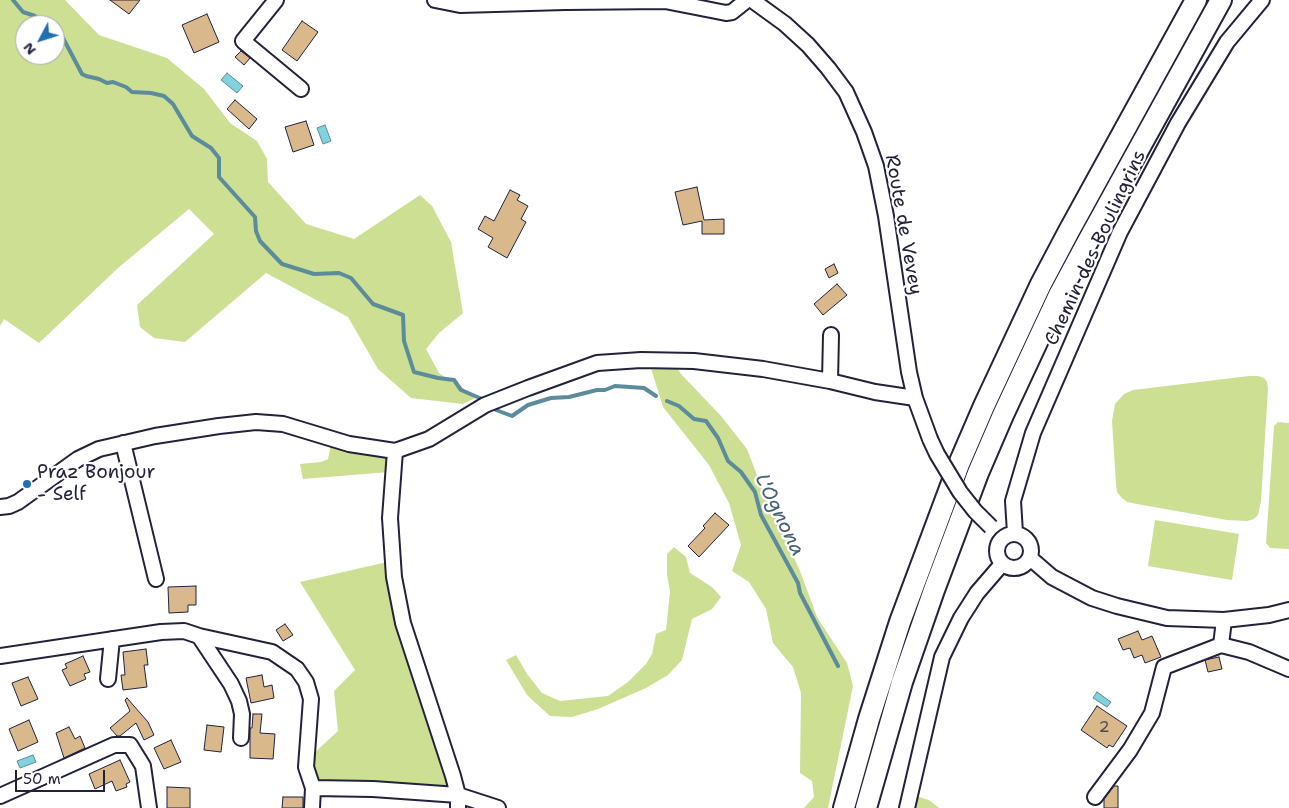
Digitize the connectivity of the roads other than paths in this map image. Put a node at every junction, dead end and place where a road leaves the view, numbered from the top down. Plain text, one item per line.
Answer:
1 (276, 0) edge
2 (435, 0) edge
3 (718, 0) edge
4 (747, 0) edge
5 (752, 0) edge
6 (1196, 0) edge
7 (1221, 0) edge
8 (1262, 0) edge
9 (665, 1) edge
10 (732, 12) junction
11 (301, 89) dead end
12 (831, 336) dead end
13 (830, 381) junction
14 (916, 398) junction
15 (123, 443) junction
16 (395, 451) junction
17 (0, 507) edge
18 (1008, 536) junction
19 (1030, 558) junction
20 (1002, 564) junction
21 (156, 579) dead end
22 (1289, 610) edge
23 (1224, 620) junction
24 (199, 636) junction
25 (112, 639) junction
26 (1221, 646) junction
27 (0, 656) edge
28 (1289, 669) edge
29 (108, 679) dead end
30 (241, 738) dead end
31 (313, 788) junction
32 (0, 796) edge
33 (1095, 797) dead end
34 (458, 801) edge
35 (492, 807) edge
36 (149, 808) edge
37 (312, 808) edge
38 (844, 808) edge
39 (866, 808) edge
40 (907, 808) edge

1 - 11 street
2 - 9 street
3 - 10 street
4 - 10 street
5 - 14 street, Route de Vevey
6 - 38 highway
7 - 39 highway
8 - 18 street, Chemin des Boulingrins
9 - 10 street
12 - 13 street
13 - 14 street
13 - 16 street
14 - 18 street, Route de Vevey, bridge
15 - 16 street
15 - 17 street
15 - 21 street
16 - 34 street
18 - 19 street
18 - 20 street
19 - 20 street
19 - 23 street
20 - 40 street
22 - 23 street
23 - 26 street
24 - 25 street
24 - 30 street
24 - 31 street
25 - 27 street
25 - 29 street
26 - 28 street
26 - 33 street
31 - 34 street
31 - 37 street
32 - 36 street
34 - 35 street

